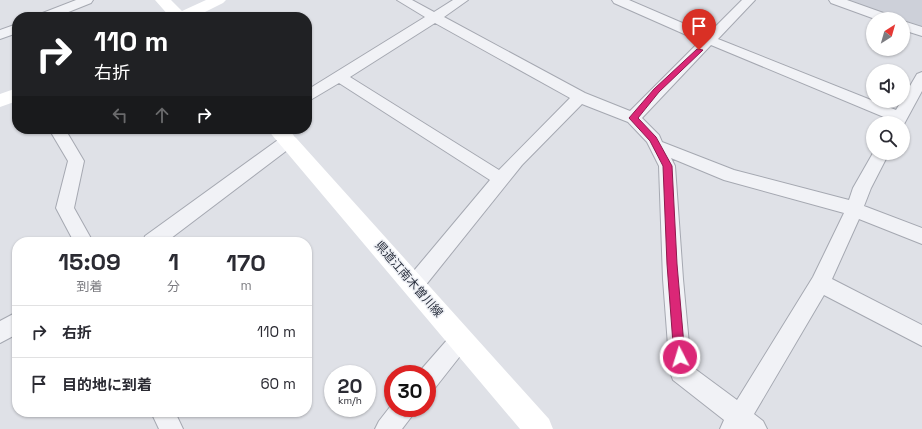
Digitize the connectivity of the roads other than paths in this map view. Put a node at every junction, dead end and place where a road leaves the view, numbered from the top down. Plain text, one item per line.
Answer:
1 (87, 0) edge
2 (163, 0) edge
3 (218, 0) edge
4 (403, 0) edge
5 (462, 0) edge
6 (618, 0) edge
7 (749, 0) edge
8 (835, 0) edge
9 (57, 12) edge
10 (174, 12) edge
11 (193, 12) edge
12 (868, 12) edge
13 (435, 16) junction
14 (910, 28) edge
15 (12, 30) edge
16 (922, 32) edge
17 (0, 35) edge
18 (710, 40) junction
19 (922, 77) edge
20 (340, 78) junction
21 (312, 94) edge
22 (12, 96) edge
23 (580, 96) junction
24 (0, 101) edge
25 (887, 116) edge
26 (902, 116) edge
27 (633, 118) junction
28 (60, 134) edge
29 (282, 135) edge
30 (657, 146) junction
31 (877, 160) edge
32 (501, 179) junction
33 (854, 209) junction
34 (922, 236) edge
35 (81, 237) edge
36 (158, 237) edge
37 (820, 283) junction
38 (414, 285) junction
39 (12, 325) edge
40 (0, 333) edge
41 (922, 336) edge
42 (461, 339) junction
43 (436, 369) edge
44 (165, 417) edge
45 (397, 417) edge
46 (736, 423) edge
47 (171, 429) edge
48 (387, 429) edge
49 (539, 429) edge
50 (755, 429) edge

1 - 9 street
2 - 10 main road
3 - 11 main road
4 - 13 street
5 - 13 street
6 - 18 street
7 - 18 street
8 - 12 street
13 - 20 street
13 - 23 street
14 - 16 street
15 - 17 street
18 - 25 street
18 - 27 street
19 - 26 street
20 - 21 street
20 - 32 street
22 - 24 main road
23 - 27 street
23 - 32 street
27 - 30 street
28 - 35 street
29 - 36 street
29 - 38 main road, 県道江南木曽川線
30 - 33 street
30 - 46 street
31 - 33 street
32 - 38 street
33 - 34 street
33 - 37 street
37 - 41 street
37 - 46 street
38 - 42 main road, 県道江南木曽川線
39 - 40 street
42 - 43 street
42 - 49 main road, 県道江南木曽川線
44 - 47 street
45 - 48 street
46 - 50 street

